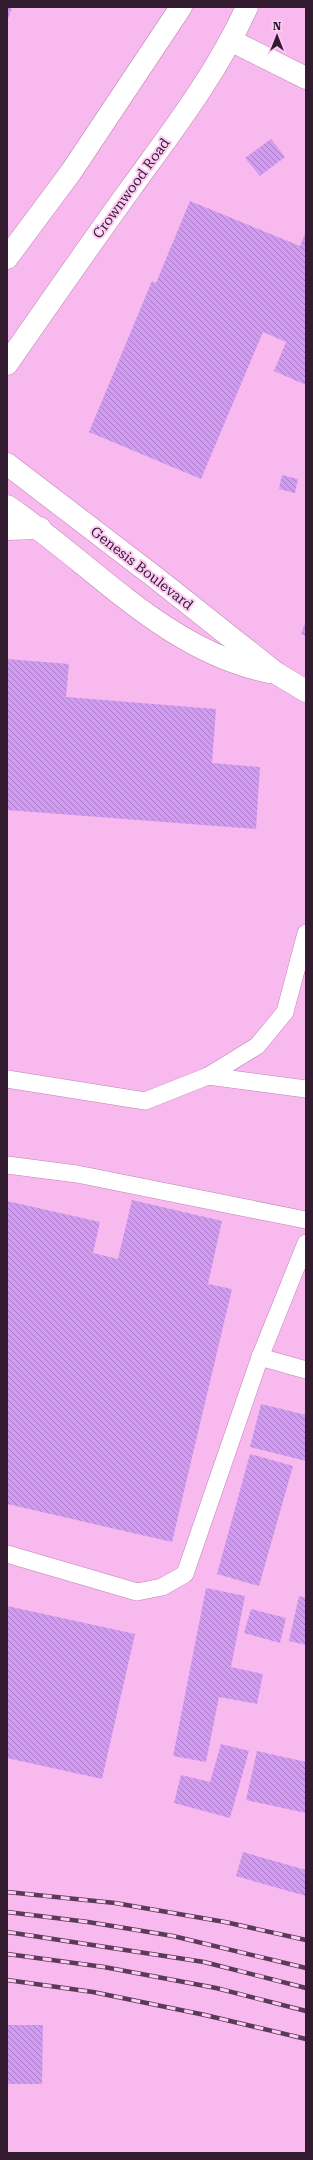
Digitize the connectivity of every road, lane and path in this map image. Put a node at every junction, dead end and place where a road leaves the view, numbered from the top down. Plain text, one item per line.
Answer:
1 (181, 7) edge
2 (247, 7) edge
3 (232, 41) junction
4 (306, 78) edge
5 (7, 258) edge
6 (7, 364) edge
7 (7, 464) edge
8 (7, 506) edge
9 (40, 528) junction
10 (7, 529) edge
11 (276, 673) junction
12 (306, 691) edge
13 (306, 933) edge
14 (208, 1076) junction
15 (7, 1079) edge
16 (306, 1089) edge
17 (7, 1164) edge
18 (306, 1220) edge
19 (306, 1243) edge
20 (260, 1357) junction
21 (306, 1370) edge
22 (7, 1554) edge

1 - 5 street
2 - 3 street, Crownwood Road
3 - 4 street
3 - 6 street, Crownwood Road
7 - 11 street, Genesis Boulevard
8 - 9 street, Genesis Boulevard
9 - 10 street
9 - 11 street, Genesis Boulevard
11 - 12 street, Genesis Boulevard
13 - 14 lane
14 - 15 lane
14 - 16 lane
17 - 18 lane
19 - 20 lane
20 - 21 lane
20 - 22 lane

